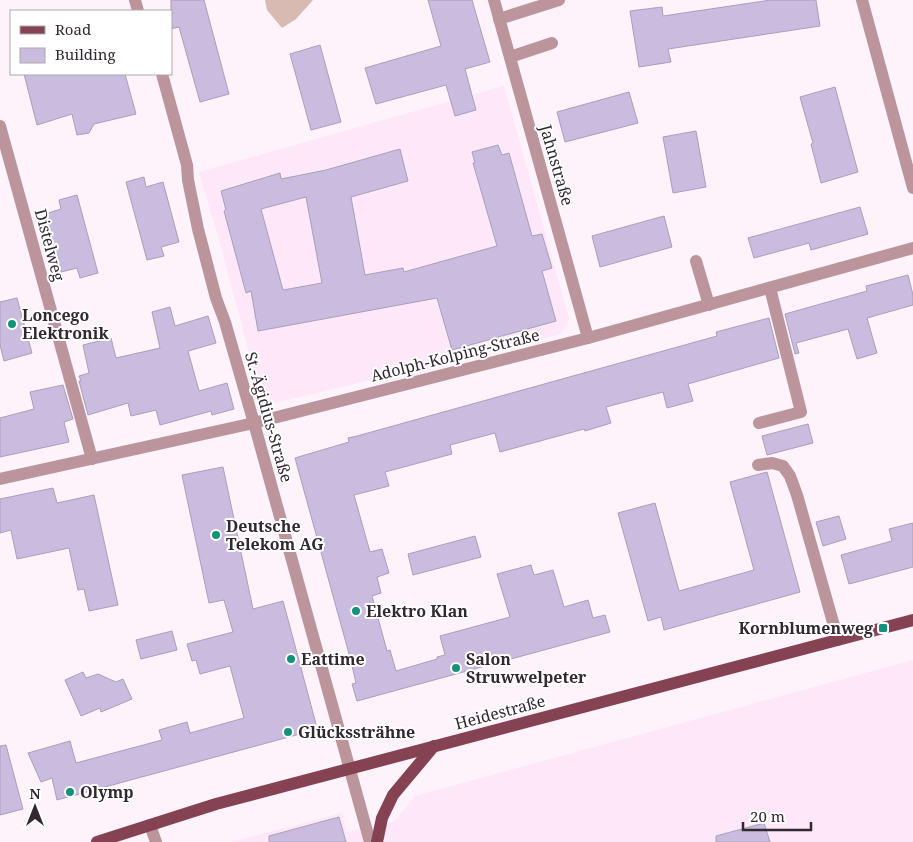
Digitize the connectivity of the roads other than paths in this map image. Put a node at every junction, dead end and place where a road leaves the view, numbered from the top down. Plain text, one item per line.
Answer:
1 (494, 0) edge
2 (559, 0) edge
3 (862, 0) edge
4 (499, 19) junction
5 (552, 44) dead end
6 (510, 57) junction
7 (162, 75) edge
8 (0, 126) edge
9 (913, 188) edge
10 (913, 248) edge
11 (696, 261) dead end
12 (770, 288) junction
13 (708, 305) junction
14 (588, 338) junction
15 (254, 423) junction
16 (759, 423) dead end
17 (92, 459) junction
18 (758, 465) dead end
19 (0, 479) edge
20 (913, 620) edge
21 (838, 640) junction
22 (434, 746) junction
23 (351, 768) junction
24 (150, 825) junction
25 (97, 842) edge
26 (156, 842) edge
27 (370, 842) edge
28 (377, 842) edge

1 - 4 street, Jahnstraße
2 - 4 street
3 - 9 street
4 - 6 street, Jahnstraße
5 - 6 street
6 - 14 street, Jahnstraße
7 - 15 street, St.-Ägidius-Straße
8 - 17 street, Distelweg
10 - 12 street, Adolph-Kolping-Straße
11 - 13 street
12 - 13 street, Adolph-Kolping-Straße
12 - 16 street
13 - 14 street, Adolph-Kolping-Straße
14 - 15 street, Adolph-Kolping-Straße
15 - 17 street, Adolph-Kolping-Straße
15 - 23 street, St.-Ägidius-Straße
17 - 19 street, Adolph-Kolping-Straße
18 - 21 street
20 - 21 main road, Heidestraße
21 - 22 main road, Heidestraße
22 - 23 main road, Heidestraße
22 - 28 main road
23 - 24 main road, Heidestraße
23 - 27 street, St.-Ägidius-Straße
24 - 25 main road, Heidestraße
24 - 26 street

